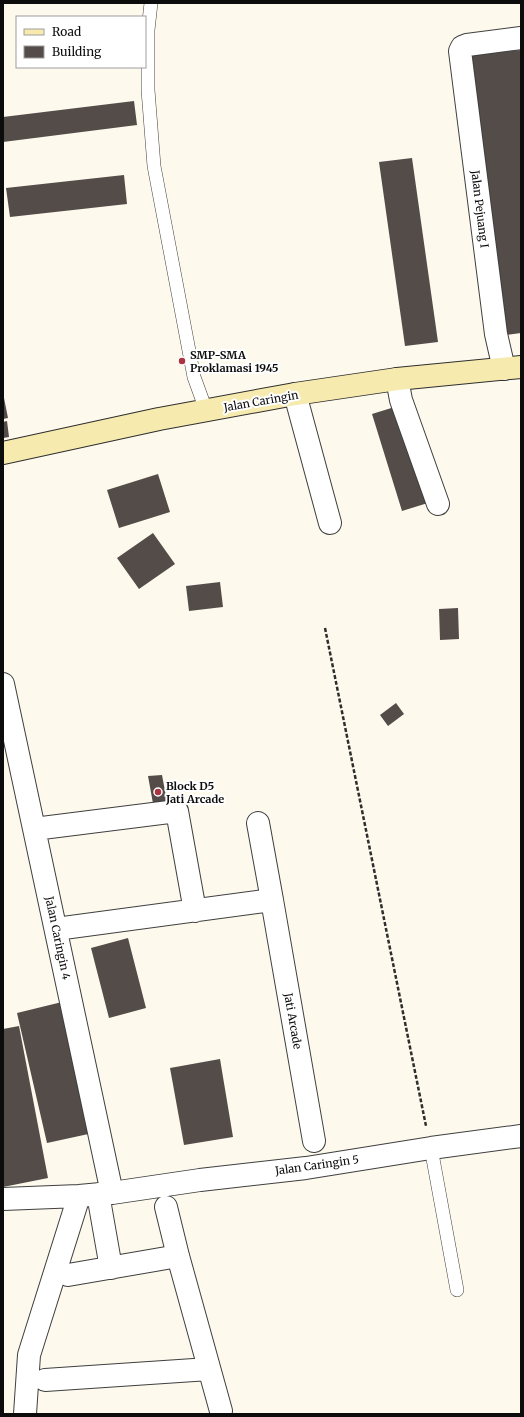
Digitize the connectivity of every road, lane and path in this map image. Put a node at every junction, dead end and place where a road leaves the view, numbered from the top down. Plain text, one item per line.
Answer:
1 (151, 3) edge
2 (521, 38) edge
3 (512, 368) edge
4 (397, 379) junction
5 (295, 394) junction
6 (206, 410) junction
7 (3, 453) edge
8 (438, 504) dead end
9 (330, 523) dead end
10 (325, 628) dead end
11 (3, 684) edge
12 (258, 823) dead end
13 (42, 828) dead end
14 (272, 900) junction
15 (195, 911) junction
16 (56, 929) junction
17 (521, 1136) edge
18 (314, 1141) dead end
19 (431, 1148) junction
20 (96, 1194) junction
21 (3, 1199) edge
22 (166, 1207) dead end
23 (178, 1256) junction
24 (111, 1268) junction
25 (68, 1275) dead end
26 (457, 1290) dead end
27 (209, 1369) junction
28 (45, 1380) dead end
29 (221, 1411) dead end
30 (25, 1414) edge

1 - 6 lane
2 - 3 street, Jalan Pejuang I
3 - 4 street, Jalan Caringin
4 - 5 street, Jalan Caringin
4 - 8 street
5 - 6 street, Jalan Caringin
5 - 9 street
6 - 7 street, Jalan Caringin
10 - 19 path
11 - 16 street, Jalan Caringin 4
12 - 14 street, Jati Arcade
13 - 15 street
14 - 15 street
14 - 18 street, Jati Arcade
15 - 16 street
16 - 20 street, Jalan Caringin 4
17 - 19 street, Jalan Caringin 5
19 - 20 street, Jalan Caringin 5
19 - 26 lane
20 - 21 street, Jalan Caringin 5
20 - 24 street, Jalan Caringin 4
20 - 30 street
22 - 23 street
23 - 24 street
23 - 27 street
24 - 25 street
27 - 28 street
27 - 29 street

